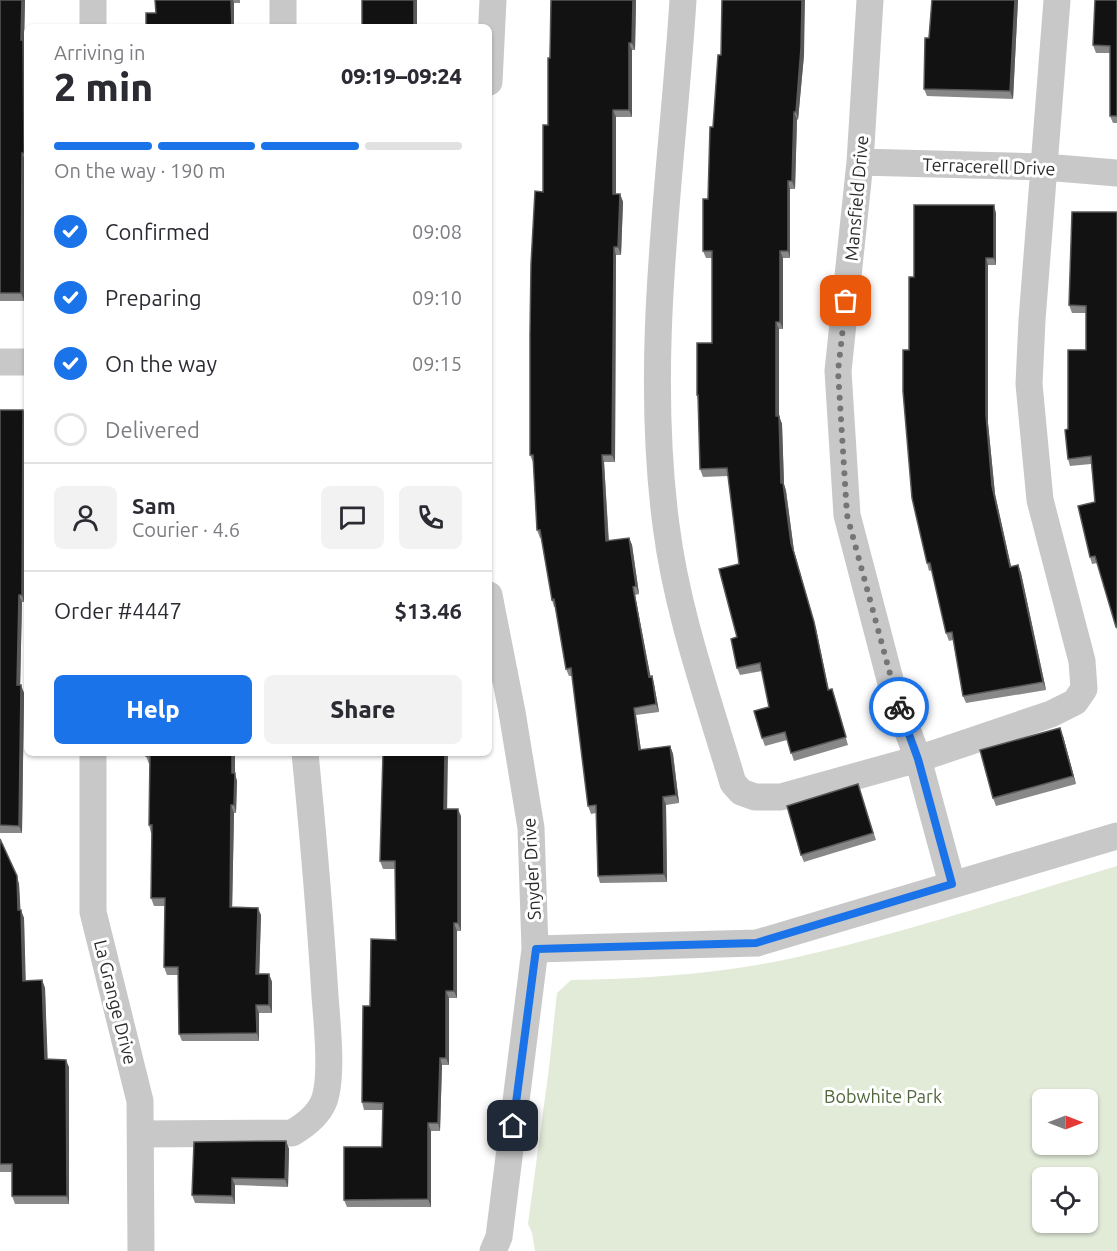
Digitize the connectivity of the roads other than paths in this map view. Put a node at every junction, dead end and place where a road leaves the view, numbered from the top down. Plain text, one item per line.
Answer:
1 (93, 0) edge
2 (283, 0) edge
3 (493, 0) edge
4 (683, 0) edge
5 (870, 0) edge
6 (1057, 0) edge
7 (93, 24) edge
8 (283, 24) edge
9 (492, 24) edge
10 (860, 162) junction
11 (1045, 167) junction
12 (1117, 173) edge
13 (0, 362) edge
14 (24, 362) edge
15 (492, 610) edge
16 (93, 756) edge
17 (305, 756) edge
18 (918, 759) junction
19 (1117, 836) edge
20 (952, 884) junction
21 (536, 949) junction
22 (141, 1134) junction
23 (141, 1251) edge
24 (493, 1251) edge

1 - 7 street
2 - 8 street
3 - 9 street
4 - 18 street
5 - 10 street, Mansfield Drive
6 - 11 street
10 - 11 street, Terracerell Drive
10 - 18 street, Mansfield Drive
11 - 12 street, Terracerell Drive
11 - 18 street
13 - 14 street
15 - 21 street, Snyder Drive
16 - 22 street, La Grange Drive
17 - 22 street
18 - 20 street, Mansfield Drive
19 - 20 street
20 - 21 street
21 - 24 street, Snyder Drive
22 - 23 street, La Grange Drive

